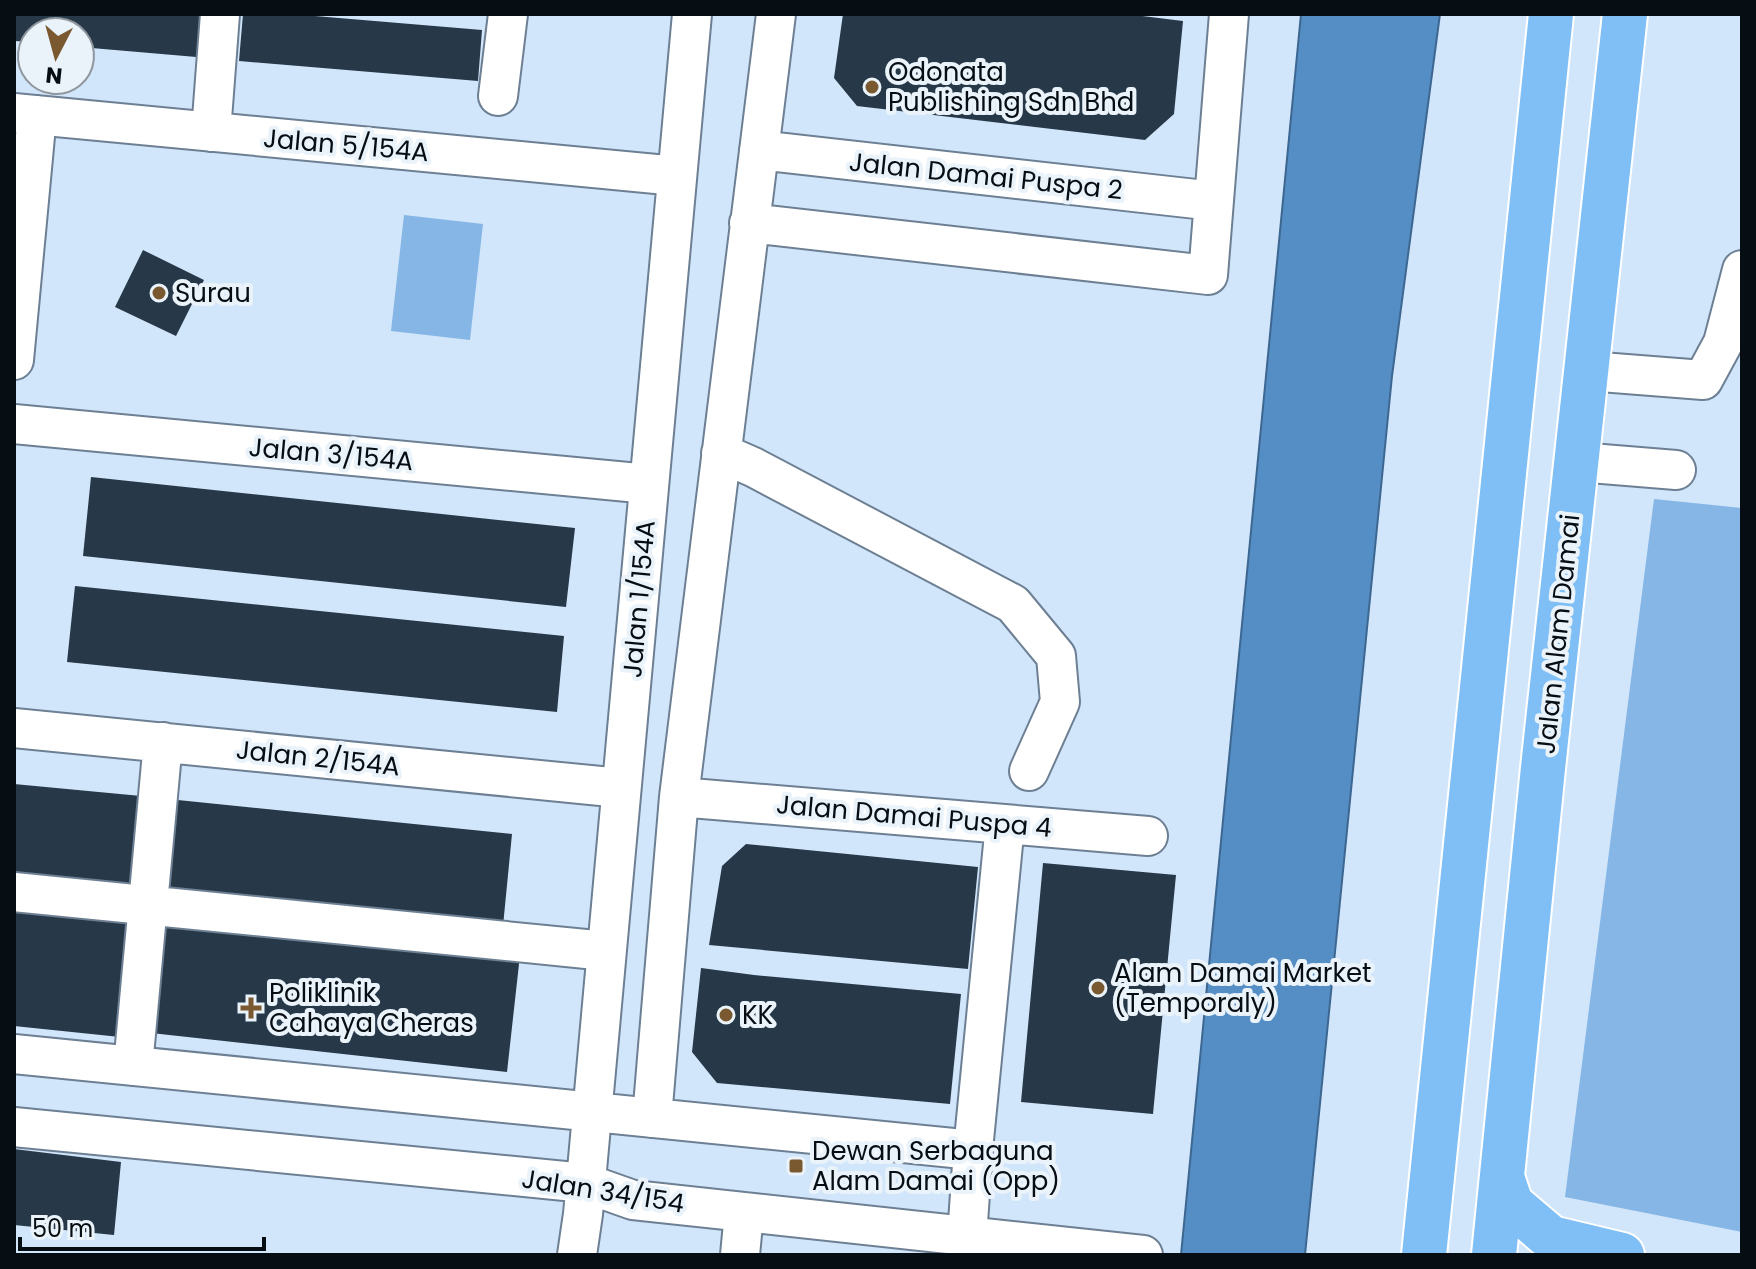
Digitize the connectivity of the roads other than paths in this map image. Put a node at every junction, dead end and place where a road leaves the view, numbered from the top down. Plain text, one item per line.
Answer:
1 (220, 14) edge
2 (508, 14) edge
3 (692, 14) edge
4 (776, 14) edge
5 (1229, 14) edge
6 (1551, 14) edge
7 (1625, 14) edge
8 (498, 96) dead end
9 (26, 114) edge
10 (211, 132) junction
11 (759, 150) junction
12 (677, 176) junction
13 (1214, 201) junction
14 (749, 223) junction
15 (1742, 270) edge
16 (14, 360) edge
17 (1588, 371) junction
18 (14, 424) edge
19 (721, 453) junction
20 (1578, 462) junction
21 (1676, 470) dead end
22 (649, 484) junction
23 (14, 728) edge
24 (163, 742) junction
25 (1029, 771) dead end
26 (621, 788) junction
27 (679, 797) junction
28 (1005, 824) junction
29 (1148, 836) dead end
30 (14, 892) edge
31 (148, 905) junction
32 (606, 951) junction
33 (14, 1054) edge
34 (133, 1066) junction
35 (592, 1112) junction
36 (652, 1118) junction
37 (14, 1127) edge
38 (973, 1150) junction
39 (1502, 1177) junction
40 (585, 1183) junction
41 (744, 1213) junction
42 (967, 1237) junction
43 (577, 1255) edge
44 (740, 1255) edge
45 (1143, 1255) edge
46 (1424, 1255) edge
47 (1494, 1255) edge
48 (1622, 1255) edge

1 - 10 street
2 - 8 street
3 - 12 street, Jalan 1/154A
4 - 11 street
5 - 13 street
6 - 46 main road
7 - 17 main road, Jalan Alam Damai
9 - 10 street, Jalan 5/154A
9 - 16 street
10 - 12 street, Jalan 5/154A
11 - 13 street, Jalan Damai Puspa 2
11 - 14 street
12 - 22 street, Jalan 1/154A
13 - 14 street
14 - 19 street
15 - 17 street
17 - 20 main road, Jalan Alam Damai
18 - 22 street, Jalan 3/154A
19 - 25 street
19 - 27 street
20 - 21 street
20 - 39 main road, Jalan Alam Damai
22 - 26 street, Jalan 1/154A
23 - 24 street, Jalan 2/154A
24 - 26 street, Jalan 2/154A
24 - 31 street
26 - 32 street, Jalan 1/154A
27 - 28 street, Jalan Damai Puspa 4
27 - 36 street
28 - 29 street, Jalan Damai Puspa 4
28 - 38 street
30 - 31 street
31 - 32 street
31 - 34 street
32 - 35 street, Jalan 1/154A
33 - 34 street
34 - 35 street
35 - 36 street
35 - 40 street, Jalan 1/154A
36 - 38 street
37 - 40 street, Jalan 34/154
38 - 42 street
39 - 47 main road, Jalan Alam Damai
39 - 48 main road
40 - 41 street, Jalan 34/154
40 - 43 street, Jalan 1/154A
41 - 42 street, Jalan 34/154
41 - 44 street
42 - 45 street, Jalan 34/154

